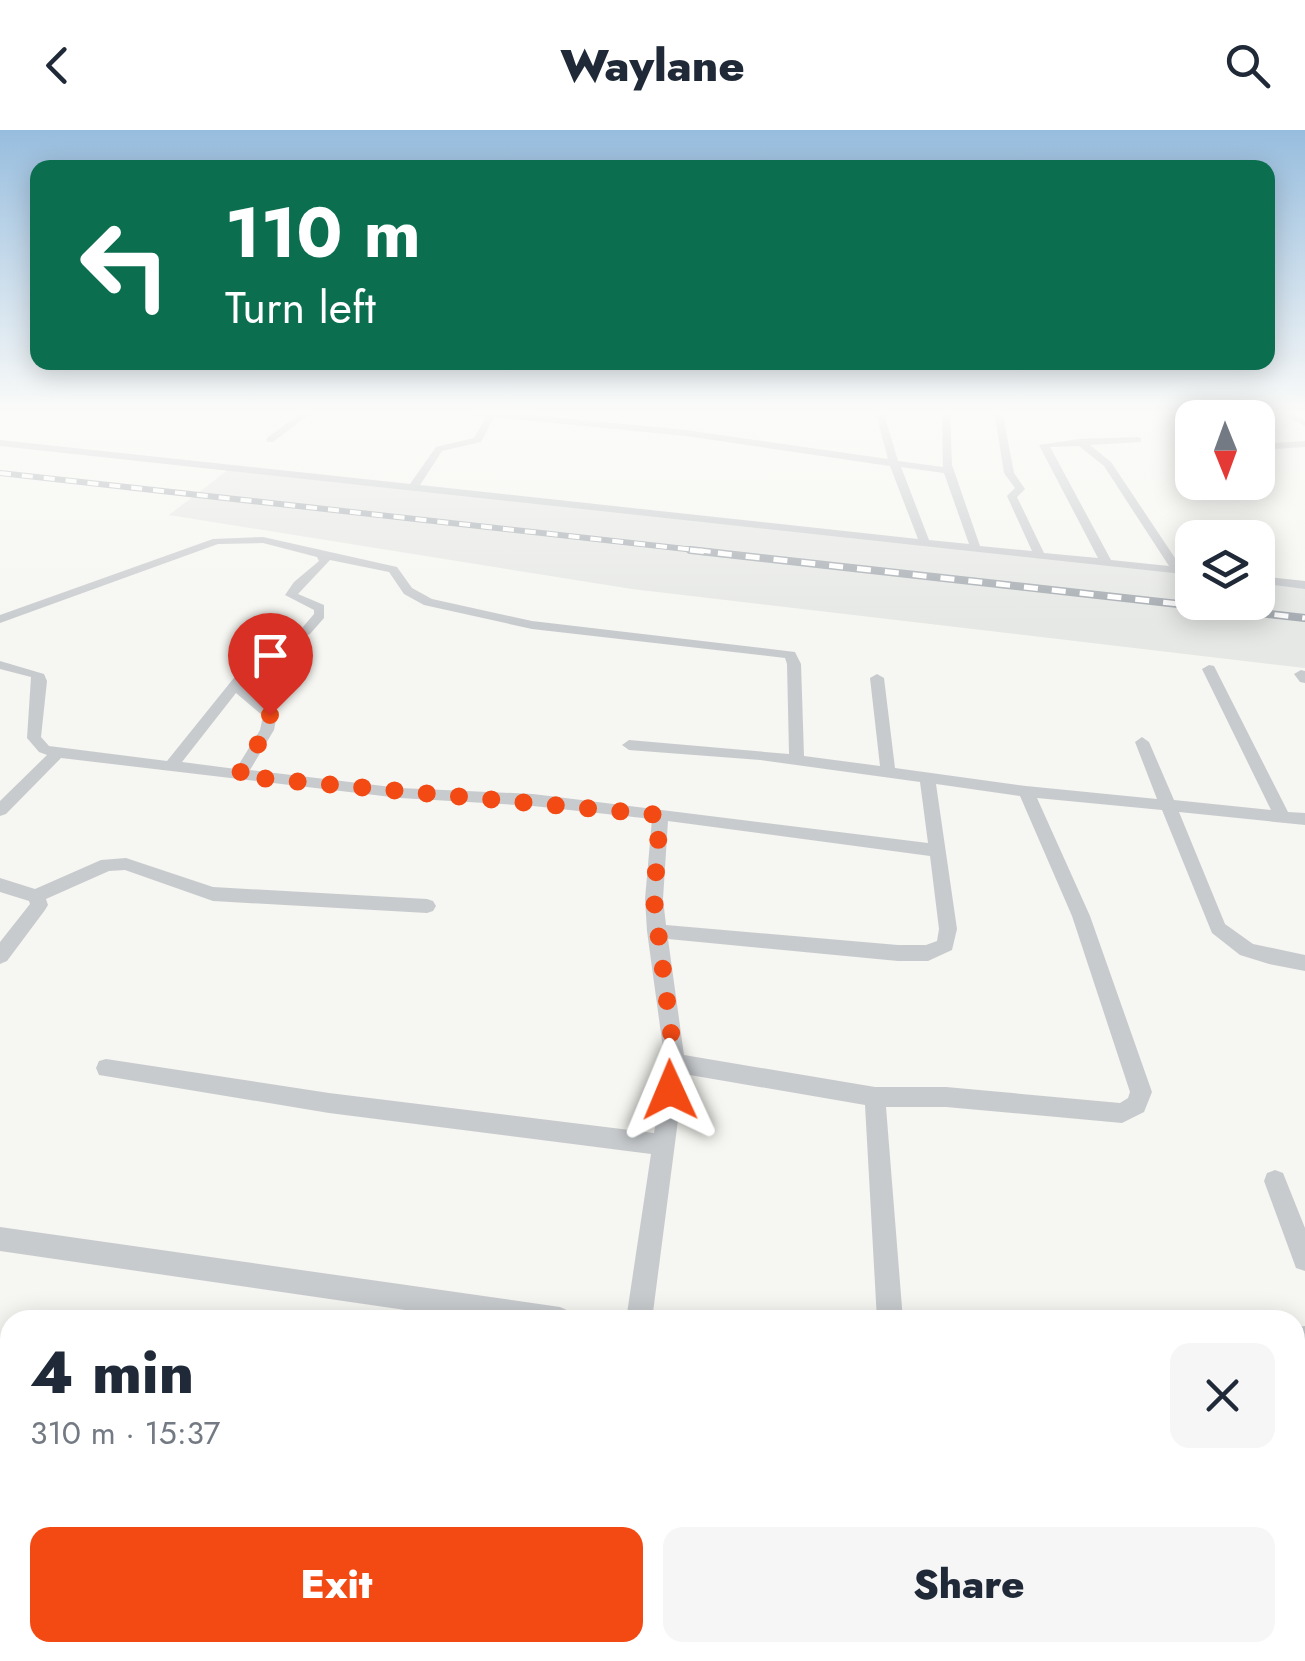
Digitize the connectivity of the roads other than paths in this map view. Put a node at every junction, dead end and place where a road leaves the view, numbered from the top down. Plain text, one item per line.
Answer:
1 (343, 481) edge
2 (417, 481) edge
3 (902, 481) edge
4 (951, 481) edge
5 (1015, 481) edge
6 (1062, 481) edge
7 (1119, 481) edge
8 (412, 489) junction
9 (925, 543) junction
10 (976, 548) junction
11 (322, 555) junction
12 (1040, 557) junction
13 (1106, 562) junction
14 (1175, 568) edge
15 (1175, 570) edge
16 (1275, 582) edge
17 (1305, 585) edge
18 (0, 619) edge
19 (0, 665) edge
20 (1210, 668) dead end
21 (877, 678) dead end
22 (235, 686) junction
23 (1142, 742) dead end
24 (629, 744) dead end
25 (58, 753) junction
26 (797, 760) junction
27 (169, 768) junction
28 (888, 772) junction
29 (238, 776) junction
30 (927, 777) junction
31 (1026, 791) junction
32 (1170, 804) junction
33 (0, 810) edge
34 (660, 815) junction
35 (1284, 817) junction
36 (1305, 819) edge
37 (938, 850) junction
38 (0, 885) edge
39 (36, 896) junction
40 (427, 906) dead end
41 (656, 931) junction
42 (0, 956) edge
43 (1305, 963) edge
44 (675, 1063) junction
45 (106, 1068) dead end
46 (875, 1098) junction
47 (662, 1145) junction
48 (1275, 1182) dead end
49 (0, 1239) edge
50 (1305, 1259) edge
51 (491, 1310) edge
52 (641, 1310) edge
53 (889, 1310) edge

1 - 8 street
2 - 8 street
3 - 9 street
4 - 10 street
5 - 12 street
6 - 13 street
7 - 14 street
8 - 9 street
9 - 10 street
10 - 12 street
11 - 18 street
11 - 22 street
11 - 26 street
12 - 13 street
13 - 15 street
16 - 17 street
19 - 25 street
20 - 35 street
21 - 28 street
22 - 27 street
22 - 29 street
23 - 32 street
24 - 26 street
25 - 27 street
25 - 33 street
26 - 28 street
27 - 29 street
28 - 30 street
29 - 34 street
30 - 31 street
30 - 37 street
31 - 32 street
31 - 46 street
32 - 35 street
32 - 43 street
34 - 37 street
34 - 41 street
35 - 36 street
37 - 41 street
38 - 39 street
39 - 40 street
39 - 42 street
41 - 44 street
44 - 46 street
44 - 47 street
45 - 47 street
46 - 53 street
47 - 52 street
48 - 50 street
49 - 51 street

